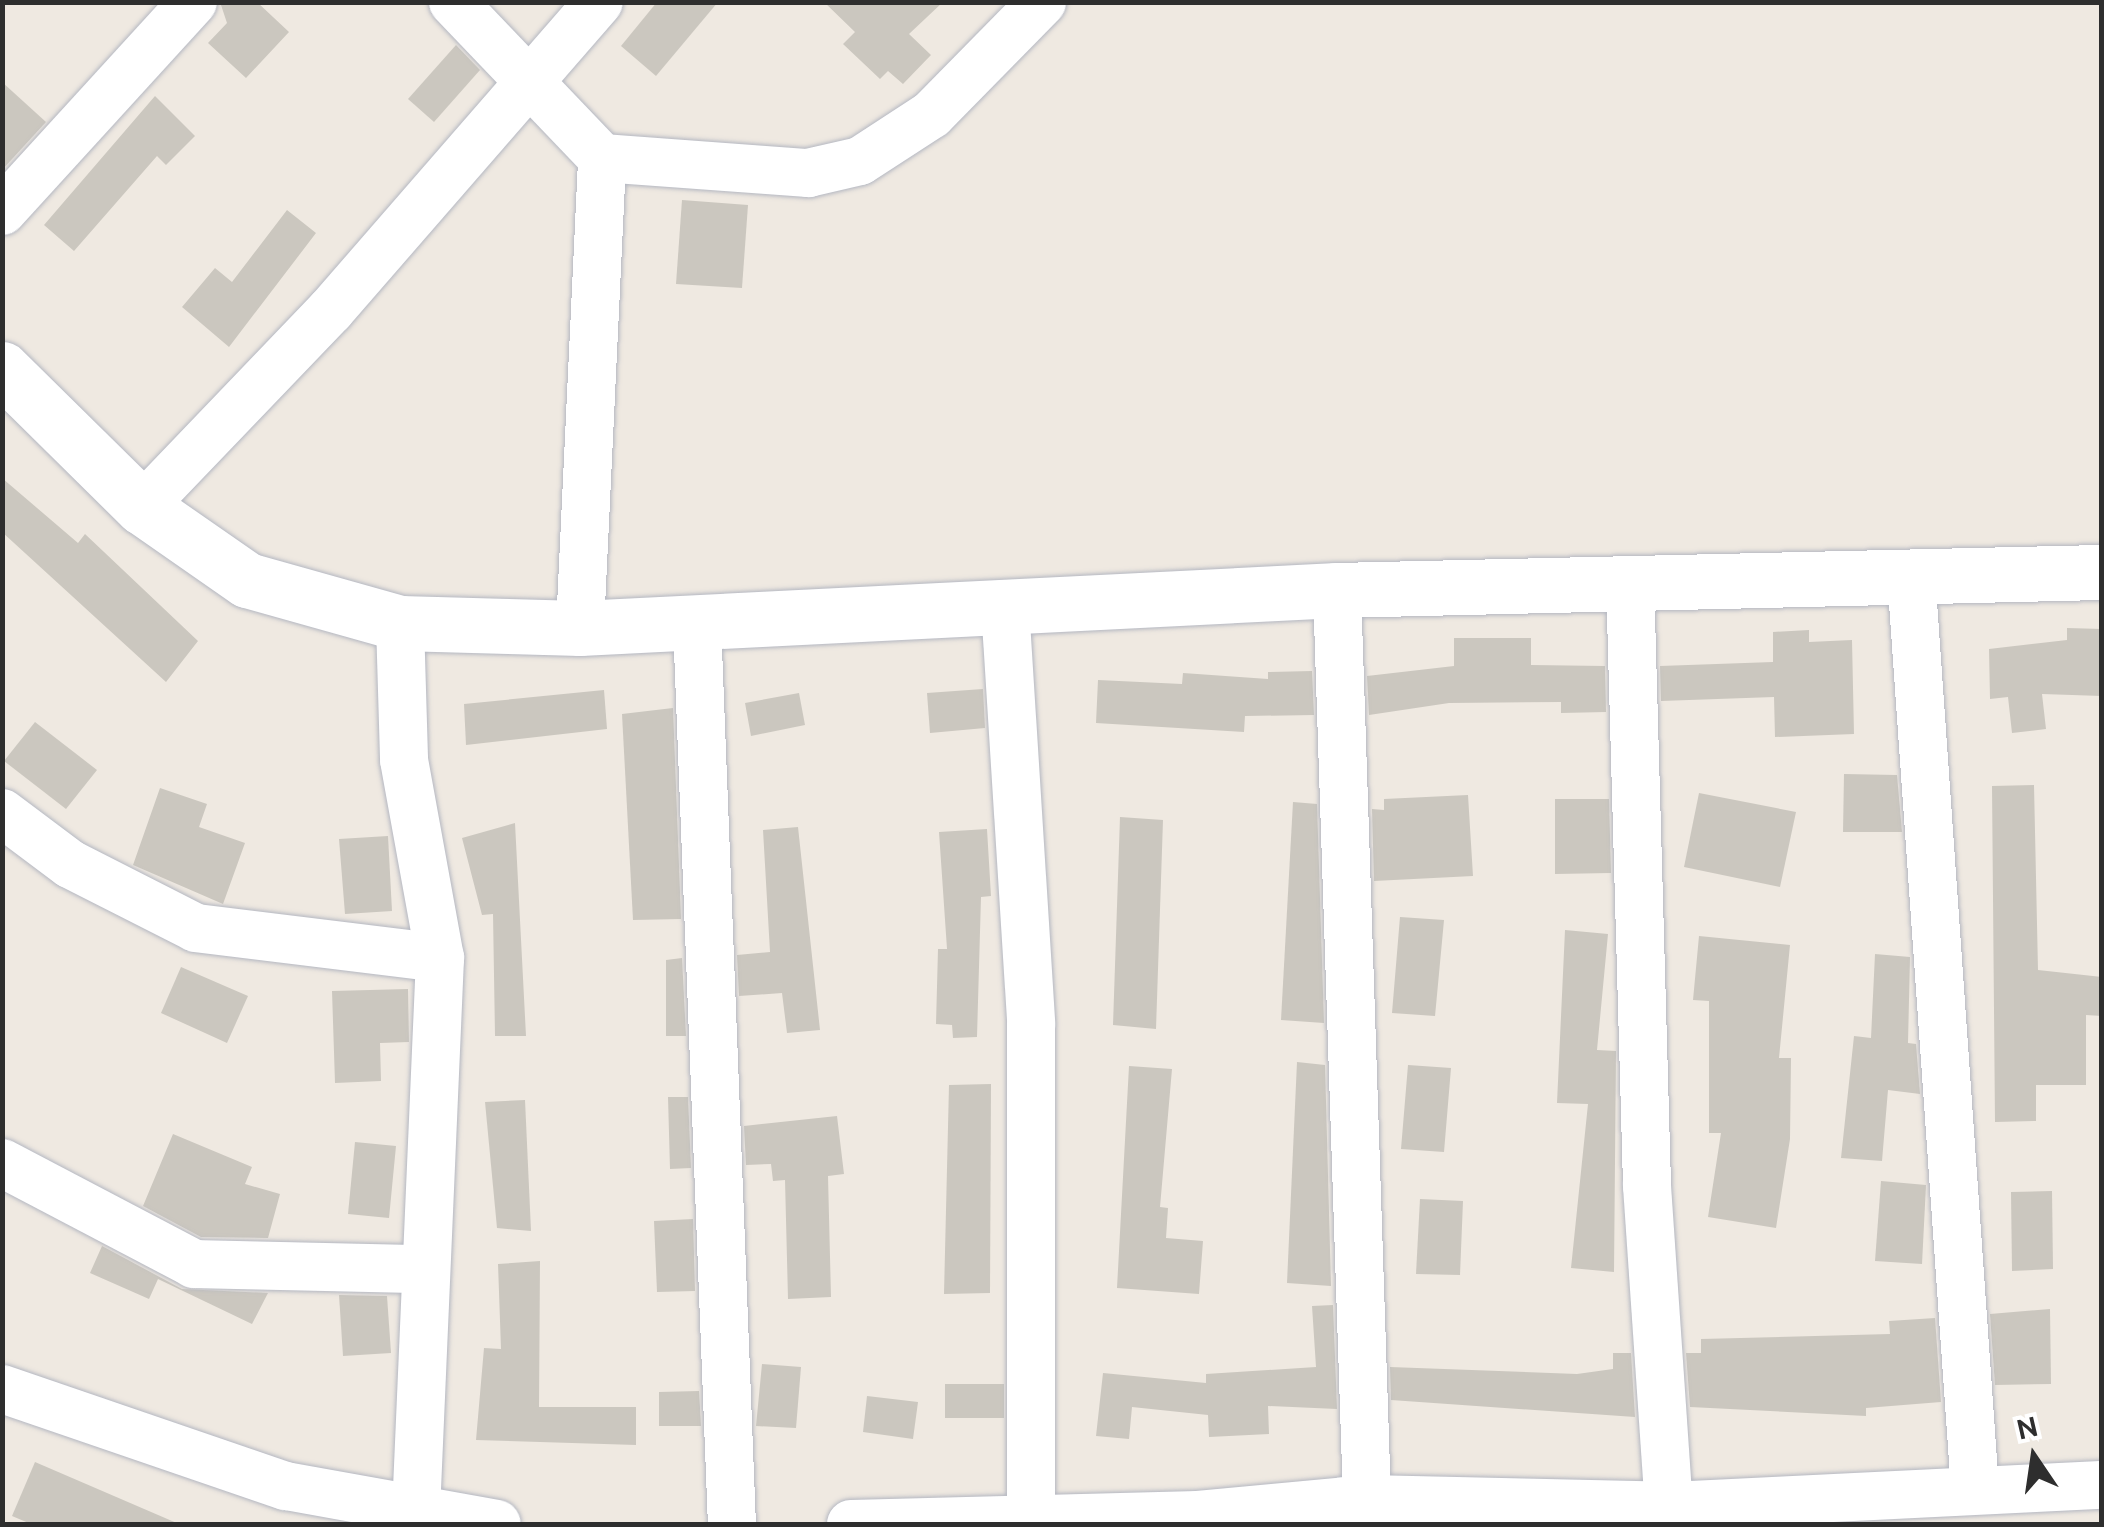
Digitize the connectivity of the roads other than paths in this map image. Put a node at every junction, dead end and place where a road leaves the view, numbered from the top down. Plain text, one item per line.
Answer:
1 (193, 2) edge
2 (453, 2) edge
3 (600, 2) edge
4 (1042, 2) edge
5 (534, 84) junction
6 (602, 158) junction
7 (2, 211) edge
8 (2, 369) edge
9 (142, 506) junction
10 (2102, 572) edge
11 (1911, 574) junction
12 (1630, 580) junction
13 (1337, 590) junction
14 (1005, 606) junction
15 (400, 622) junction
16 (698, 623) junction
17 (580, 628) junction
18 (2, 813) edge
19 (440, 958) junction
20 (2, 1163) edge
21 (422, 1268) junction
22 (2, 1389) edge
23 (2102, 1485) edge
24 (1975, 1489) junction
25 (1367, 1499) junction
26 (1670, 1506) junction
27 (1863, 1510) edge
28 (416, 1513) junction
29 (1572, 1513) edge
30 (1032, 1518) junction
31 (1199, 1520) edge
32 (497, 1524) edge
33 (732, 1524) edge
34 (850, 1524) edge

1 - 7 street
2 - 5 street
3 - 5 street
4 - 6 street
5 - 6 street
5 - 9 street
6 - 17 street
8 - 9 main road
9 - 15 main road
10 - 11 main road
11 - 12 main road
11 - 24 street
12 - 13 main road
12 - 26 street
13 - 14 main road
13 - 25 street
14 - 16 main road
14 - 30 street
15 - 17 main road
15 - 19 street
16 - 17 main road
16 - 33 street
18 - 19 street
19 - 21 street
20 - 21 street
21 - 28 street
22 - 28 street
23 - 24 street
24 - 27 street
25 - 29 street
25 - 31 street
26 - 27 street
26 - 29 street
28 - 32 street
30 - 31 street
30 - 34 street

